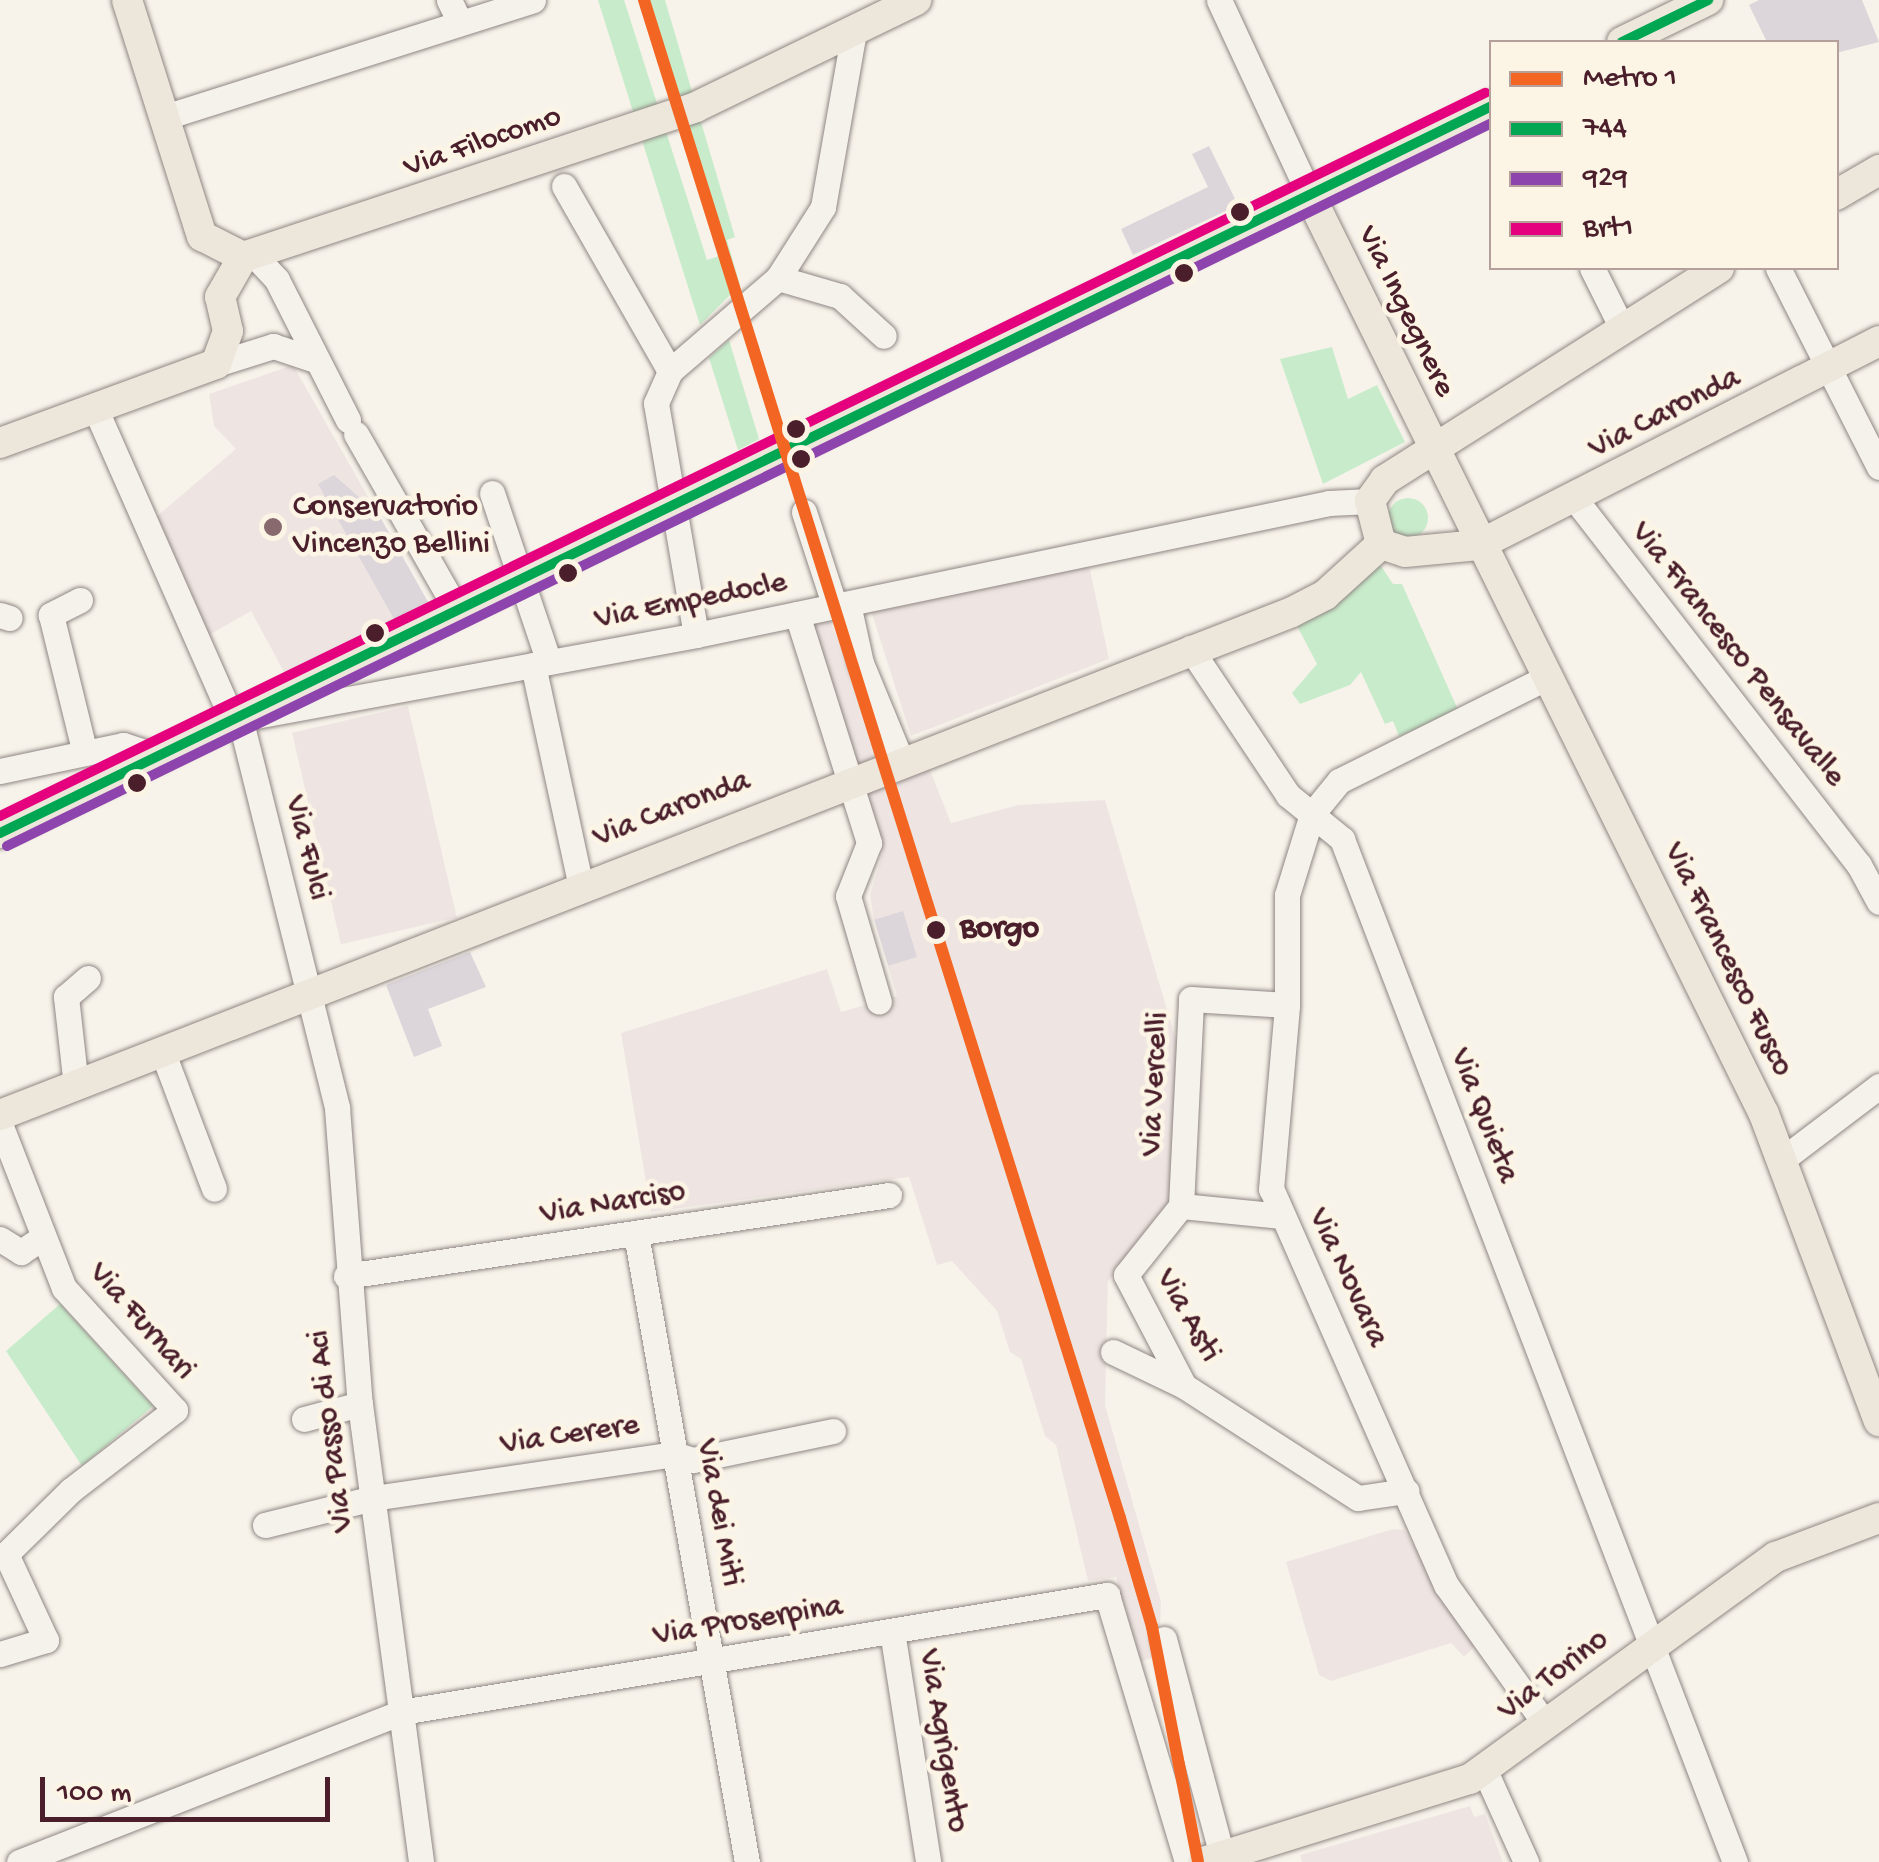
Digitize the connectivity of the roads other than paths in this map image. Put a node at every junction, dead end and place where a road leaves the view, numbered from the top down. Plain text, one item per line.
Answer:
1 (127, 0) edge
2 (533, 0) edge
3 (916, 0) edge
4 (1218, 0) edge
5 (1708, 0) edge
6 (454, 12) edge
7 (854, 32) junction
8 (1626, 40) edge
9 (1489, 107) edge
10 (165, 117) junction
11 (1879, 170) edge
12 (564, 186) dead end
13 (1839, 193) edge
14 (1310, 196) junction
15 (248, 256) junction
16 (1593, 270) edge
17 (1716, 270) edge
18 (1779, 270) edge
19 (778, 278) junction
20 (1624, 330) junction
21 (884, 336) dead end
22 (1879, 341) edge
23 (312, 359) junction
24 (216, 364) junction
25 (1828, 369) junction
26 (670, 371) junction
27 (95, 408) junction
28 (0, 443) edge
29 (1434, 453) junction
30 (1879, 467) edge
31 (492, 493) dead end
32 (1575, 499) junction
33 (1370, 502) junction
34 (671, 507) junction
35 (804, 512) dead end
36 (1479, 545) junction
37 (1372, 553) junction
38 (524, 578) junction
39 (80, 600) dead end
40 (841, 605) junction
41 (457, 610) junction
42 (797, 614) junction
43 (696, 635) junction
44 (1190, 648) junction
45 (541, 664) junction
46 (1546, 678) junction
47 (240, 718) junction
48 (85, 753) junction
49 (161, 757) junction
50 (56, 759) junction
51 (901, 760) junction
52 (0, 770) edge
53 (849, 779) junction
54 (70, 800) junction
55 (1312, 814) junction
56 (0, 834) edge
57 (580, 882) junction
58 (1879, 902) edge
59 (88, 978) dead end
60 (310, 994) junction
61 (879, 1002) dead end
62 (1287, 1006) junction
63 (162, 1053) junction
64 (76, 1086) junction
65 (1879, 1086) edge
66 (0, 1115) edge
67 (0, 1124) edge
68 (1783, 1158) junction
69 (214, 1189) dead end
70 (889, 1195) dead end
71 (1181, 1206) junction
72 (1282, 1216) junction
73 (636, 1234) junction
74 (0, 1239) edge
75 (40, 1239) junction
76 (346, 1276) junction
77 (1113, 1352) dead end
78 (1184, 1386) junction
79 (360, 1404) junction
80 (304, 1419) dead end
81 (1879, 1422) edge
82 (833, 1431) dead end
83 (674, 1454) junction
84 (1406, 1491) junction
85 (373, 1498) junction
86 (1879, 1518) edge
87 (265, 1526) dead end
88 (892, 1631) junction
89 (1164, 1639) dead end
90 (1652, 1646) junction
91 (0, 1654) edge
92 (711, 1661) junction
93 (1171, 1666) junction
94 (1132, 1678) junction
95 (401, 1712) junction
96 (1546, 1725) junction
97 (1485, 1770) junction
98 (1214, 1857) edge
99 (18, 1862) edge
100 (421, 1862) edge
101 (747, 1862) edge
102 (928, 1862) edge
103 (1526, 1862) edge
104 (1734, 1862) edge

1 - 10 main road
2 - 6 street
3 - 7 main road
4 - 14 street, Via Ingegnere
5 - 8 main road
6 - 10 street
7 - 15 main road, Via Filocomo
7 - 19 street
9 - 14 main road
10 - 15 main road
11 - 13 main road
12 - 26 street
14 - 29 main road, Via Ingegnere
14 - 34 main road
15 - 23 street
15 - 24 main road
16 - 20 street
17 - 20 main road
18 - 25 street
19 - 21 street
19 - 26 street
20 - 29 main road
22 - 25 main road, Via Caronda
23 - 24 street
23 - 41 street
24 - 27 main road
25 - 30 street
25 - 32 main road, Via Caronda
26 - 34 street
27 - 28 main road
27 - 47 street, Via Fulci
29 - 33 main road
29 - 36 main road, Via Ingegnere
31 - 38 street
32 - 36 main road, Via Caronda
32 - 58 street, Via Francesco Pensavalle
33 - 37 main road
33 - 40 street, Via Empedocle
34 - 38 main road
34 - 43 street
35 - 40 street
36 - 37 main road
36 - 46 main road, Via Francesco Fusco
37 - 44 main road, Via Caronda
38 - 41 main road
38 - 45 street
39 - 48 street
40 - 42 street, Via Empedocle
40 - 51 street
41 - 47 main road
42 - 43 street, Via Empedocle
42 - 53 street
43 - 45 street, Via Empedocle
44 - 51 main road, Via Caronda
44 - 55 street, Via Quieta
45 - 47 street, Via Empedocle
45 - 57 street
46 - 55 street
46 - 68 main road, Via Francesco Fusco
47 - 49 main road
47 - 60 street, Via Fulci
48 - 49 street
48 - 50 street
49 - 54 main road
50 - 52 street
50 - 54 street
51 - 53 main road, Via Caronda
53 - 57 main road, Via Caronda
53 - 61 street
54 - 56 main road
55 - 62 street, Via Novara
55 - 90 street, Via Quieta
57 - 60 main road, Via Caronda
59 - 64 street
60 - 63 main road, Via Caronda
60 - 76 street, Via Passo di Aci
62 - 71 street, Via Vercelli
62 - 72 street, Via Novara
63 - 64 main road, Via Caronda
63 - 69 street
64 - 66 main road, Via Caronda
65 - 68 street
67 - 75 street, Via Furnari
68 - 81 main road, Via Francesco Fusco
70 - 73 street, Via Narciso
71 - 72 street
71 - 78 street, Via Asti
72 - 84 street, Via Novara
73 - 76 street, Via Narciso
73 - 83 street, Via dei Miti
74 - 75 street
75 - 91 street, Via Furnari
76 - 79 street, Via Passo di Aci
77 - 78 street
78 - 84 street, Via Asti
79 - 80 street
79 - 85 street, Via Passo di Aci
82 - 83 street, Via Cerere
83 - 85 street, Via Cerere
83 - 92 street, Via dei Miti
84 - 96 street, Via Novara
85 - 87 street, Via Cerere
85 - 95 street, Via Passo di Aci
86 - 90 main road, Via Torino
88 - 92 street, Via Proserpina
88 - 94 street, Via Proserpina
88 - 102 street, Via Agrigento
89 - 93 street
90 - 96 main road, Via Torino
90 - 104 street, Via Quieta
92 - 95 street, Via Proserpina
92 - 101 street, Via dei Miti
93 - 94 street
93 - 98 street
94 - 98 street
95 - 99 street, Via Proserpina
95 - 100 street, Via Passo di Aci
96 - 97 main road, Via Torino
97 - 98 main road, Via Torino
97 - 103 street

